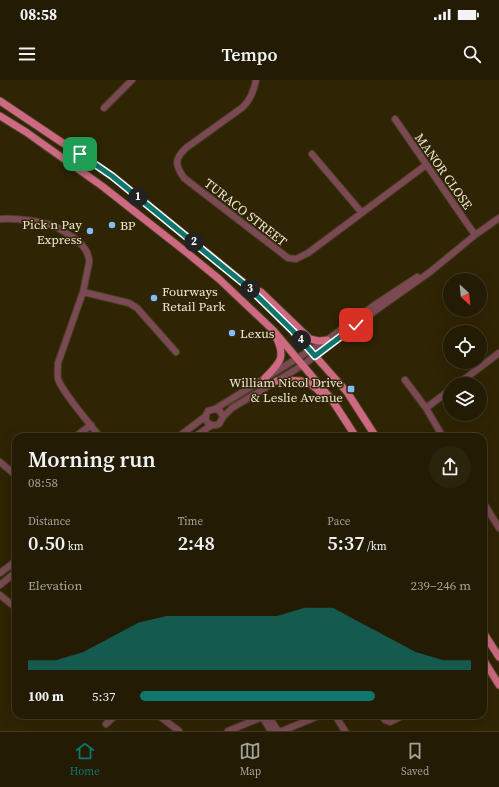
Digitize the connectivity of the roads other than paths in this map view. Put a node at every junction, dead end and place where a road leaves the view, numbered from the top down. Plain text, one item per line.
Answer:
1 (132, 80) edge
2 (256, 80) edge
3 (0, 101) edge
4 (104, 108) dead end
5 (0, 116) edge
6 (394, 119) dead end
7 (312, 154) dead end
8 (426, 165) junction
9 (362, 213) junction
10 (499, 218) edge
11 (0, 219) edge
12 (475, 235) junction
13 (440, 263) junction
14 (248, 287) junction
15 (83, 292) junction
16 (273, 330) junction
17 (327, 340) junction
18 (176, 352) dead end
19 (313, 353) junction
20 (499, 354) edge
21 (297, 358) junction
22 (303, 365) junction
23 (468, 377) edge
24 (265, 378) junction
25 (405, 380) dead end
26 (277, 381) junction
27 (443, 395) edge
28 (426, 408) junction
29 (216, 409) junction
30 (206, 416) junction
31 (222, 417) junction
32 (346, 420) junction
33 (91, 425) junction
34 (212, 425) junction
35 (81, 433) edge
36 (97, 433) edge
37 (183, 433) edge
38 (200, 433) edge
39 (354, 433) edge
40 (373, 433) edge
41 (441, 433) edge
42 (0, 462) edge
43 (12, 472) edge
44 (487, 508) edge
45 (499, 528) edge
46 (12, 564) edge
47 (0, 573) edge
48 (12, 575) edge
49 (0, 585) edge
50 (0, 595) edge
51 (12, 605) edge
52 (487, 638) edge
53 (499, 657) edge
54 (487, 666) edge
55 (499, 685) edge
56 (112, 719) edge
57 (163, 719) edge
58 (257, 719) edge
59 (265, 719) edge
60 (267, 719) edge
61 (311, 719) edge
62 (336, 719) edge
63 (384, 719) edge
64 (396, 719) edge
65 (106, 724) dead end
66 (179, 731) edge
67 (228, 731) edge
68 (271, 731) edge
69 (278, 731) edge
70 (282, 731) edge
71 (345, 731) edge

1 - 4 street
2 - 9 street, TURACO STREET
3 - 14 main road
5 - 16 main road
6 - 8 street, MANOR CLOSE
7 - 9 street
8 - 9 street, TURACO STREET
8 - 12 street, MANOR CLOSE
10 - 12 street
11 - 15 street
12 - 13 street
13 - 17 street
13 - 19 street
14 - 17 main road
14 - 19 main road
15 - 18 street
15 - 33 street
16 - 21 main road
16 - 24 main road
17 - 19 street
19 - 21 street
19 - 22 street
19 - 40 main road
20 - 23 street
21 - 22 main road
21 - 24 street
22 - 26 street
22 - 32 main road
24 - 29 street
25 - 28 street
26 - 31 street
26 - 32 main road
27 - 28 street
28 - 41 street
29 - 30 street
29 - 31 street
30 - 34 street
30 - 37 street
31 - 34 street
32 - 39 main road
33 - 35 street
33 - 36 street
34 - 38 street
42 - 43 street
44 - 45 street
46 - 47 street
48 - 49 street
50 - 51 street
52 - 53 main road
54 - 55 main road
56 - 65 street
57 - 66 street
58 - 67 street
59 - 68 street
60 - 69 street
61 - 70 street
62 - 71 street
63 - 64 street

